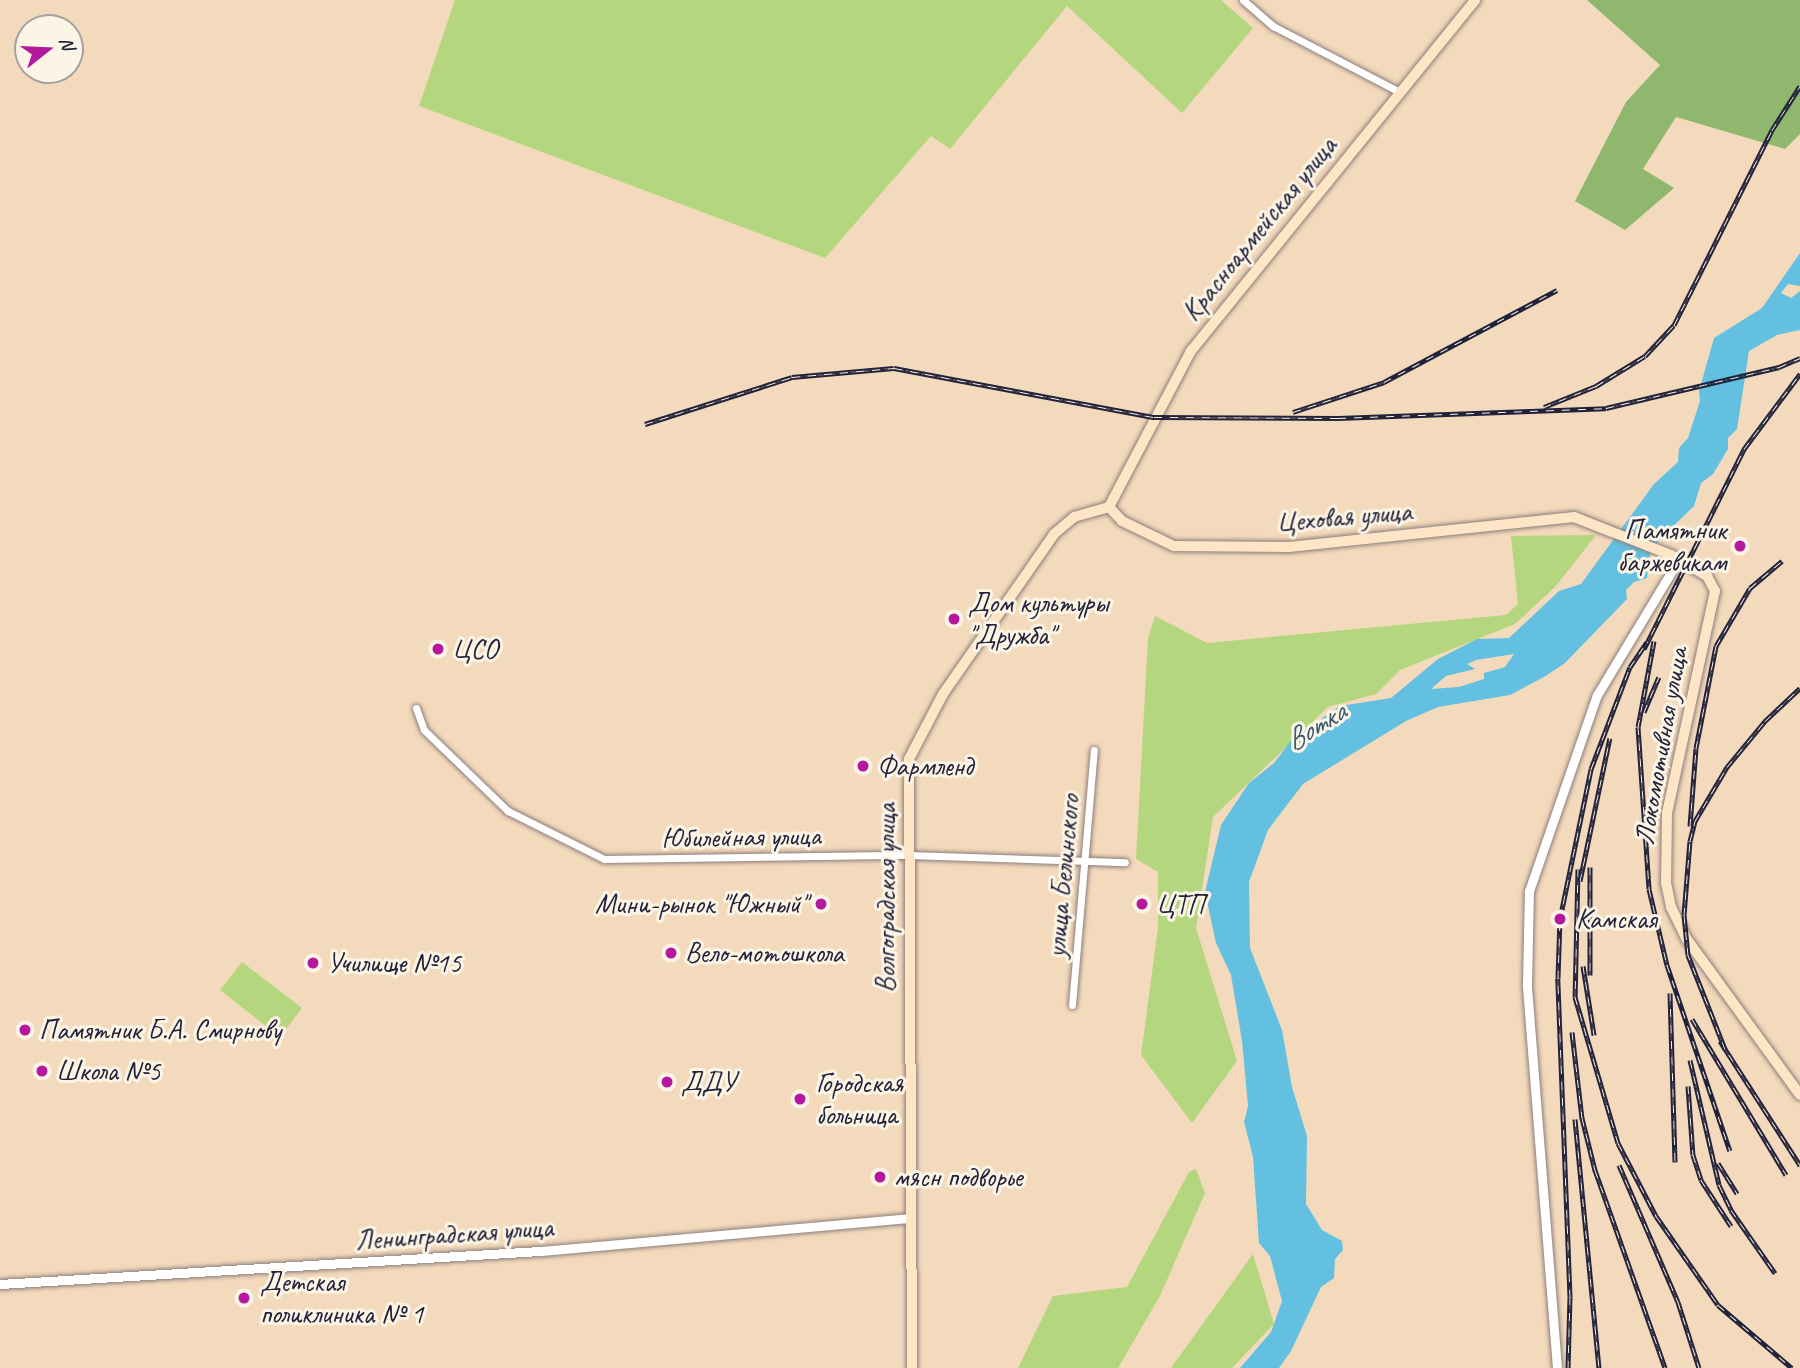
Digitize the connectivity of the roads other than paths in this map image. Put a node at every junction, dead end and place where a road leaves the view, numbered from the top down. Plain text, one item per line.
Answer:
1 (1243, 0) edge
2 (1475, 0) edge
3 (1400, 92) junction
4 (1110, 507) junction
5 (1675, 557) junction
6 (416, 708) dead end
7 (1094, 750) dead end
8 (909, 855) junction
9 (1087, 861) junction
10 (1125, 862) dead end
11 (1072, 1005) dead end
12 (1800, 1095) edge
13 (910, 1218) junction
14 (0, 1284) edge
15 (912, 1368) edge
16 (1557, 1368) edge

1 - 3 street
2 - 3 main road, Красноармейская улица
3 - 4 main road, Красноармейская улица
4 - 5 main road, Цеховая улица
4 - 8 main road, Волгоградская улица
5 - 12 main road, Локомотивная улица
5 - 16 street
6 - 8 street, Юбилейная улица
7 - 9 street, улица Белинского
8 - 9 street, Юбилейная улица
8 - 13 main road, Волгоградская улица
9 - 10 street, Юбилейная улица
9 - 11 street, улица Белинского
13 - 14 street, Ленинградская улица
13 - 15 main road, Волгоградская улица

